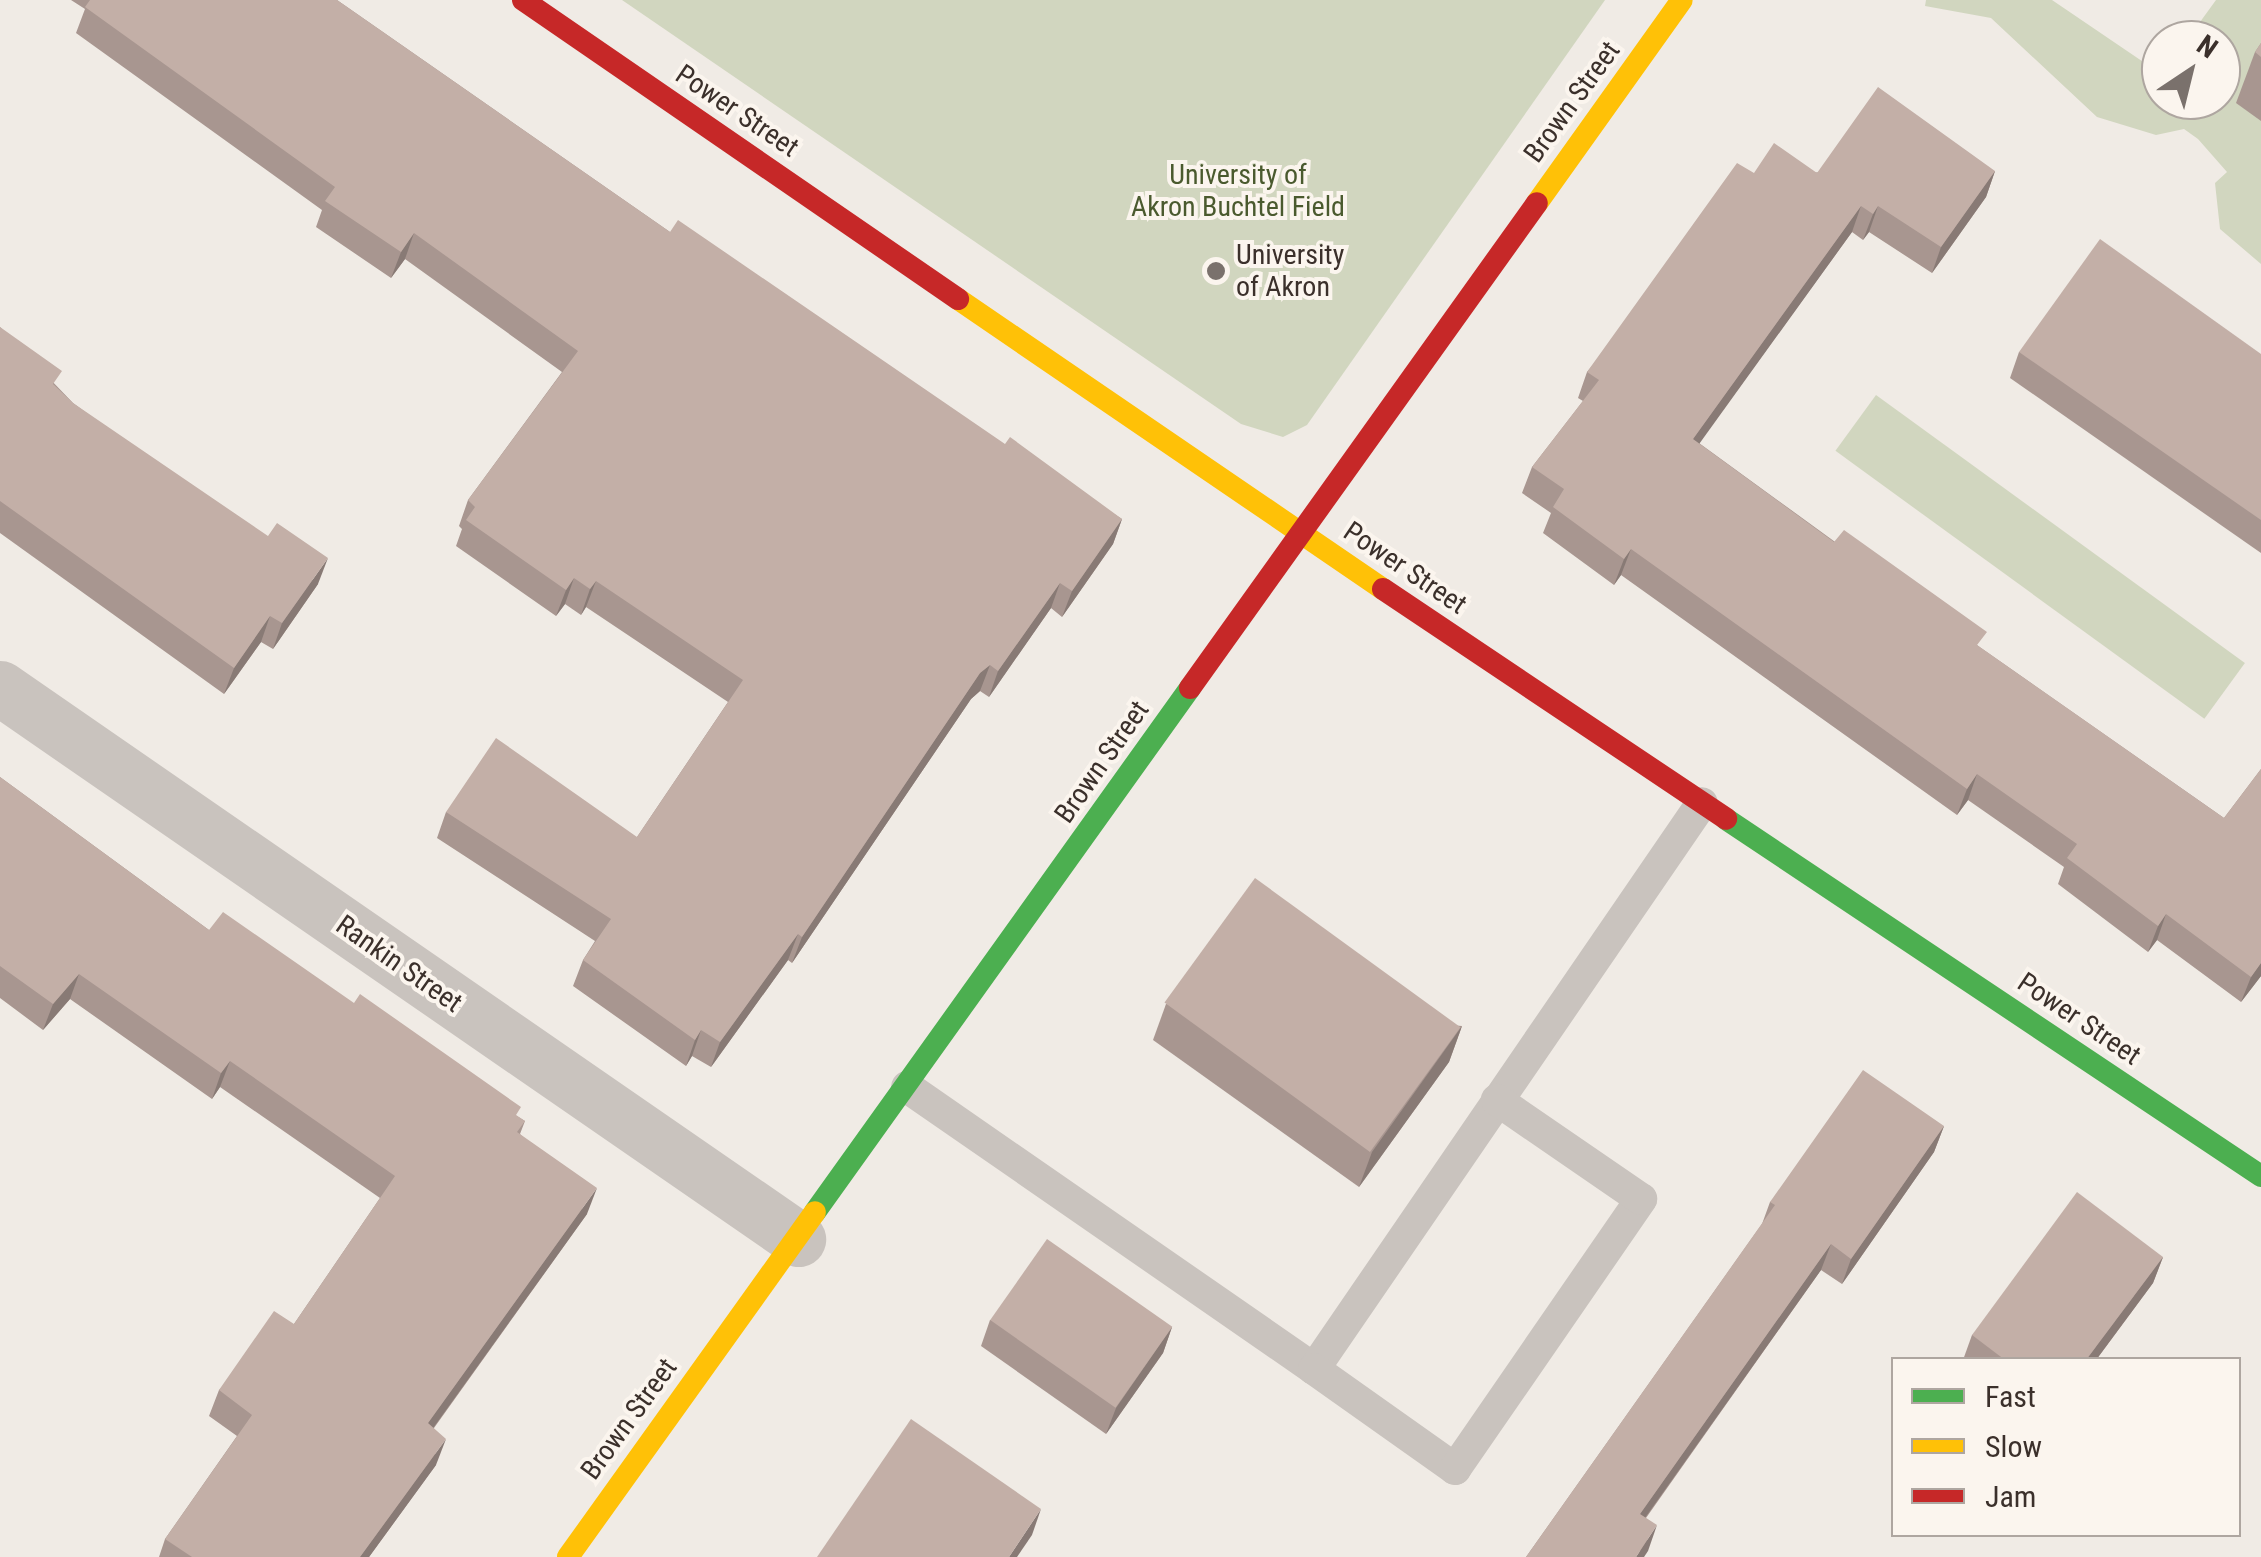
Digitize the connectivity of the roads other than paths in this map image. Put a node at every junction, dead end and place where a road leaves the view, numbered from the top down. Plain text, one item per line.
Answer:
1 (523, 0) edge
2 (1682, 0) edge
3 (1299, 534) junction
4 (0, 688) edge
5 (1702, 802) junction
6 (906, 1087) junction
7 (1498, 1100) junction
8 (2261, 1176) edge
9 (798, 1239) junction
10 (1314, 1369) junction
11 (568, 1557) edge

1 - 3 street, Power Street
2 - 3 street, Brown Street
3 - 5 street, Power Street
3 - 6 street, Brown Street
4 - 9 street, Rankin Street
5 - 7 lane
5 - 8 street, Power Street
6 - 9 street, Brown Street
6 - 10 lane
7 - 10 lane
7 - 10 lane
9 - 11 street, Brown Street

